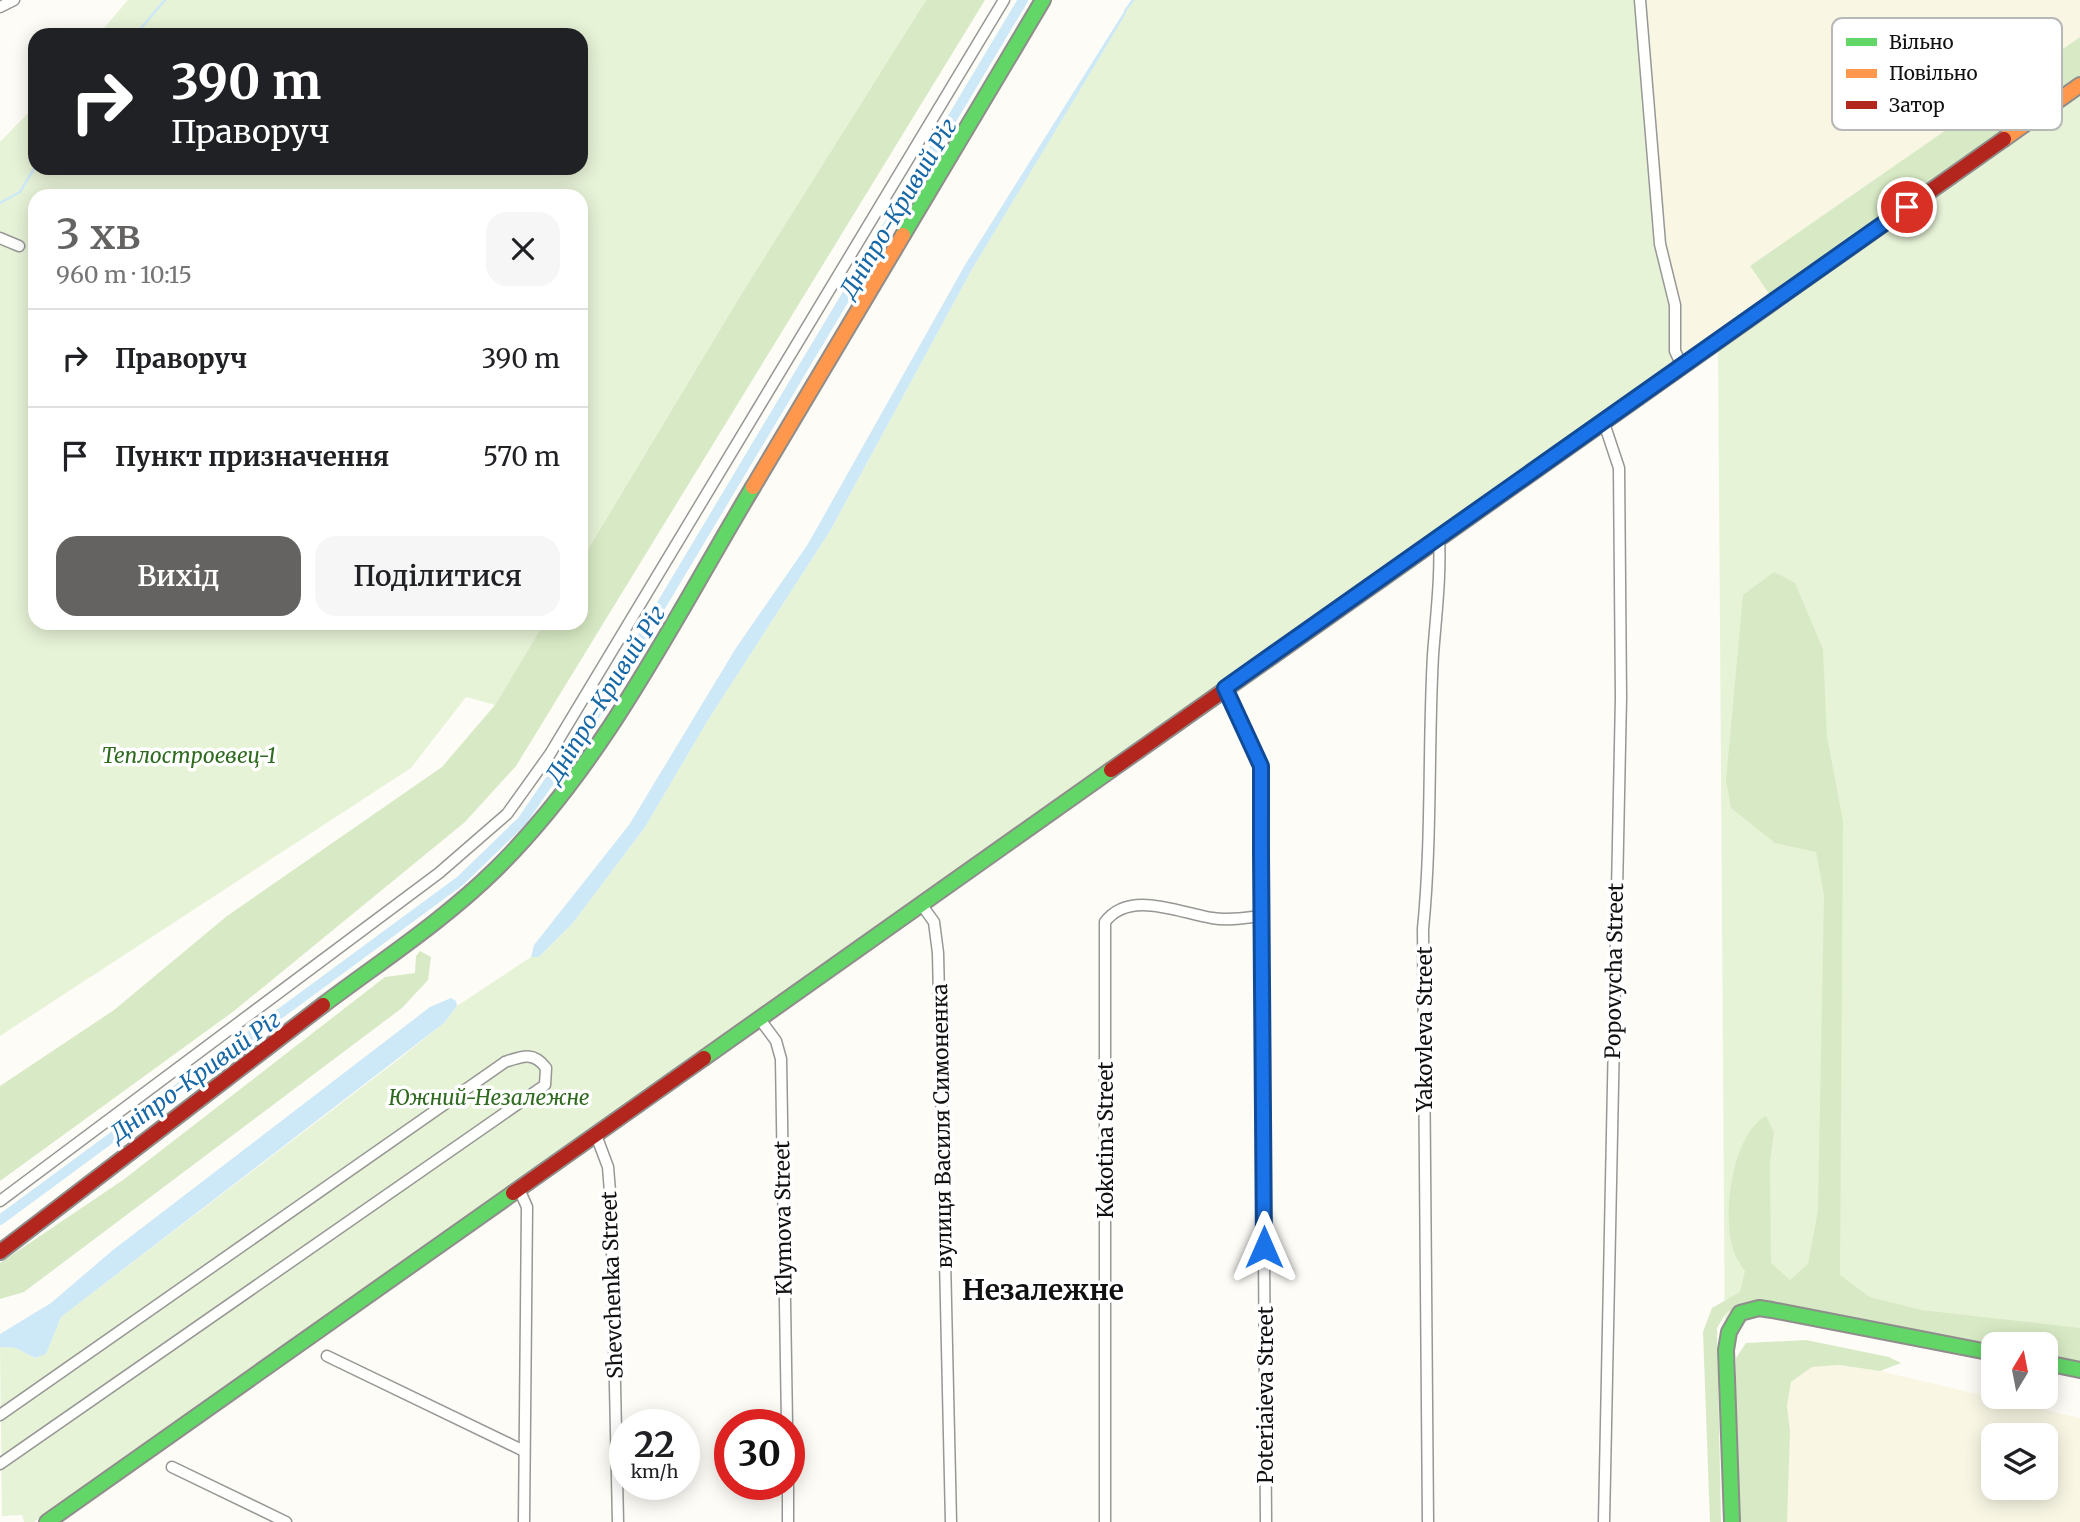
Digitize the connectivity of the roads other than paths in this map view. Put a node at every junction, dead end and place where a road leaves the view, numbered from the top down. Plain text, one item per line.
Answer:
1 (14, 0) edge
2 (1004, 0) edge
3 (1043, 0) edge
4 (1640, 0) edge
5 (0, 7) edge
6 (2080, 85) edge
7 (2062, 98) edge
8 (2016, 130) edge
9 (0, 237) edge
10 (19, 246) dead end
11 (1682, 366) junction
12 (1604, 423) junction
13 (1439, 537) junction
14 (1225, 688) junction
15 (921, 904) junction
16 (1261, 916) junction
17 (759, 1018) junction
18 (596, 1135) junction
19 (519, 1189) junction
20 (0, 1201) edge
21 (0, 1252) edge
22 (1981, 1351) edge
23 (327, 1356) dead end
24 (2058, 1365) edge
25 (2080, 1370) edge
26 (787, 1409) edge
27 (0, 1415) edge
28 (524, 1451) junction
29 (0, 1464) edge
30 (172, 1467) dead end
31 (788, 1500) edge
32 (47, 1522) edge
33 (286, 1522) edge
34 (524, 1522) edge
35 (618, 1522) edge
36 (788, 1522) edge
37 (951, 1522) edge
38 (1105, 1522) edge
39 (1266, 1522) edge
40 (1428, 1522) edge
41 (1604, 1522) edge
42 (1732, 1522) edge

1 - 5 street
2 - 20 street
3 - 21 street
4 - 11 street
6 - 7 street
8 - 11 street
9 - 10 street
11 - 12 street
12 - 13 street
12 - 41 street, Popovycha Street
13 - 14 street
13 - 40 street, Yakovleva Street
14 - 15 street
14 - 16 street, Poteriaieva Street
15 - 17 street
15 - 37 street, вулиця Василя Симоненка
16 - 38 street, Kokotina Street
16 - 39 street, Poteriaieva Street
17 - 18 street
17 - 26 street, Klymova Street
18 - 19 street
18 - 35 street, Shevchenka Street
19 - 28 street
19 - 32 street
22 - 42 street
23 - 28 street
24 - 25 street
27 - 29 street
28 - 34 street
30 - 33 street
31 - 36 street

